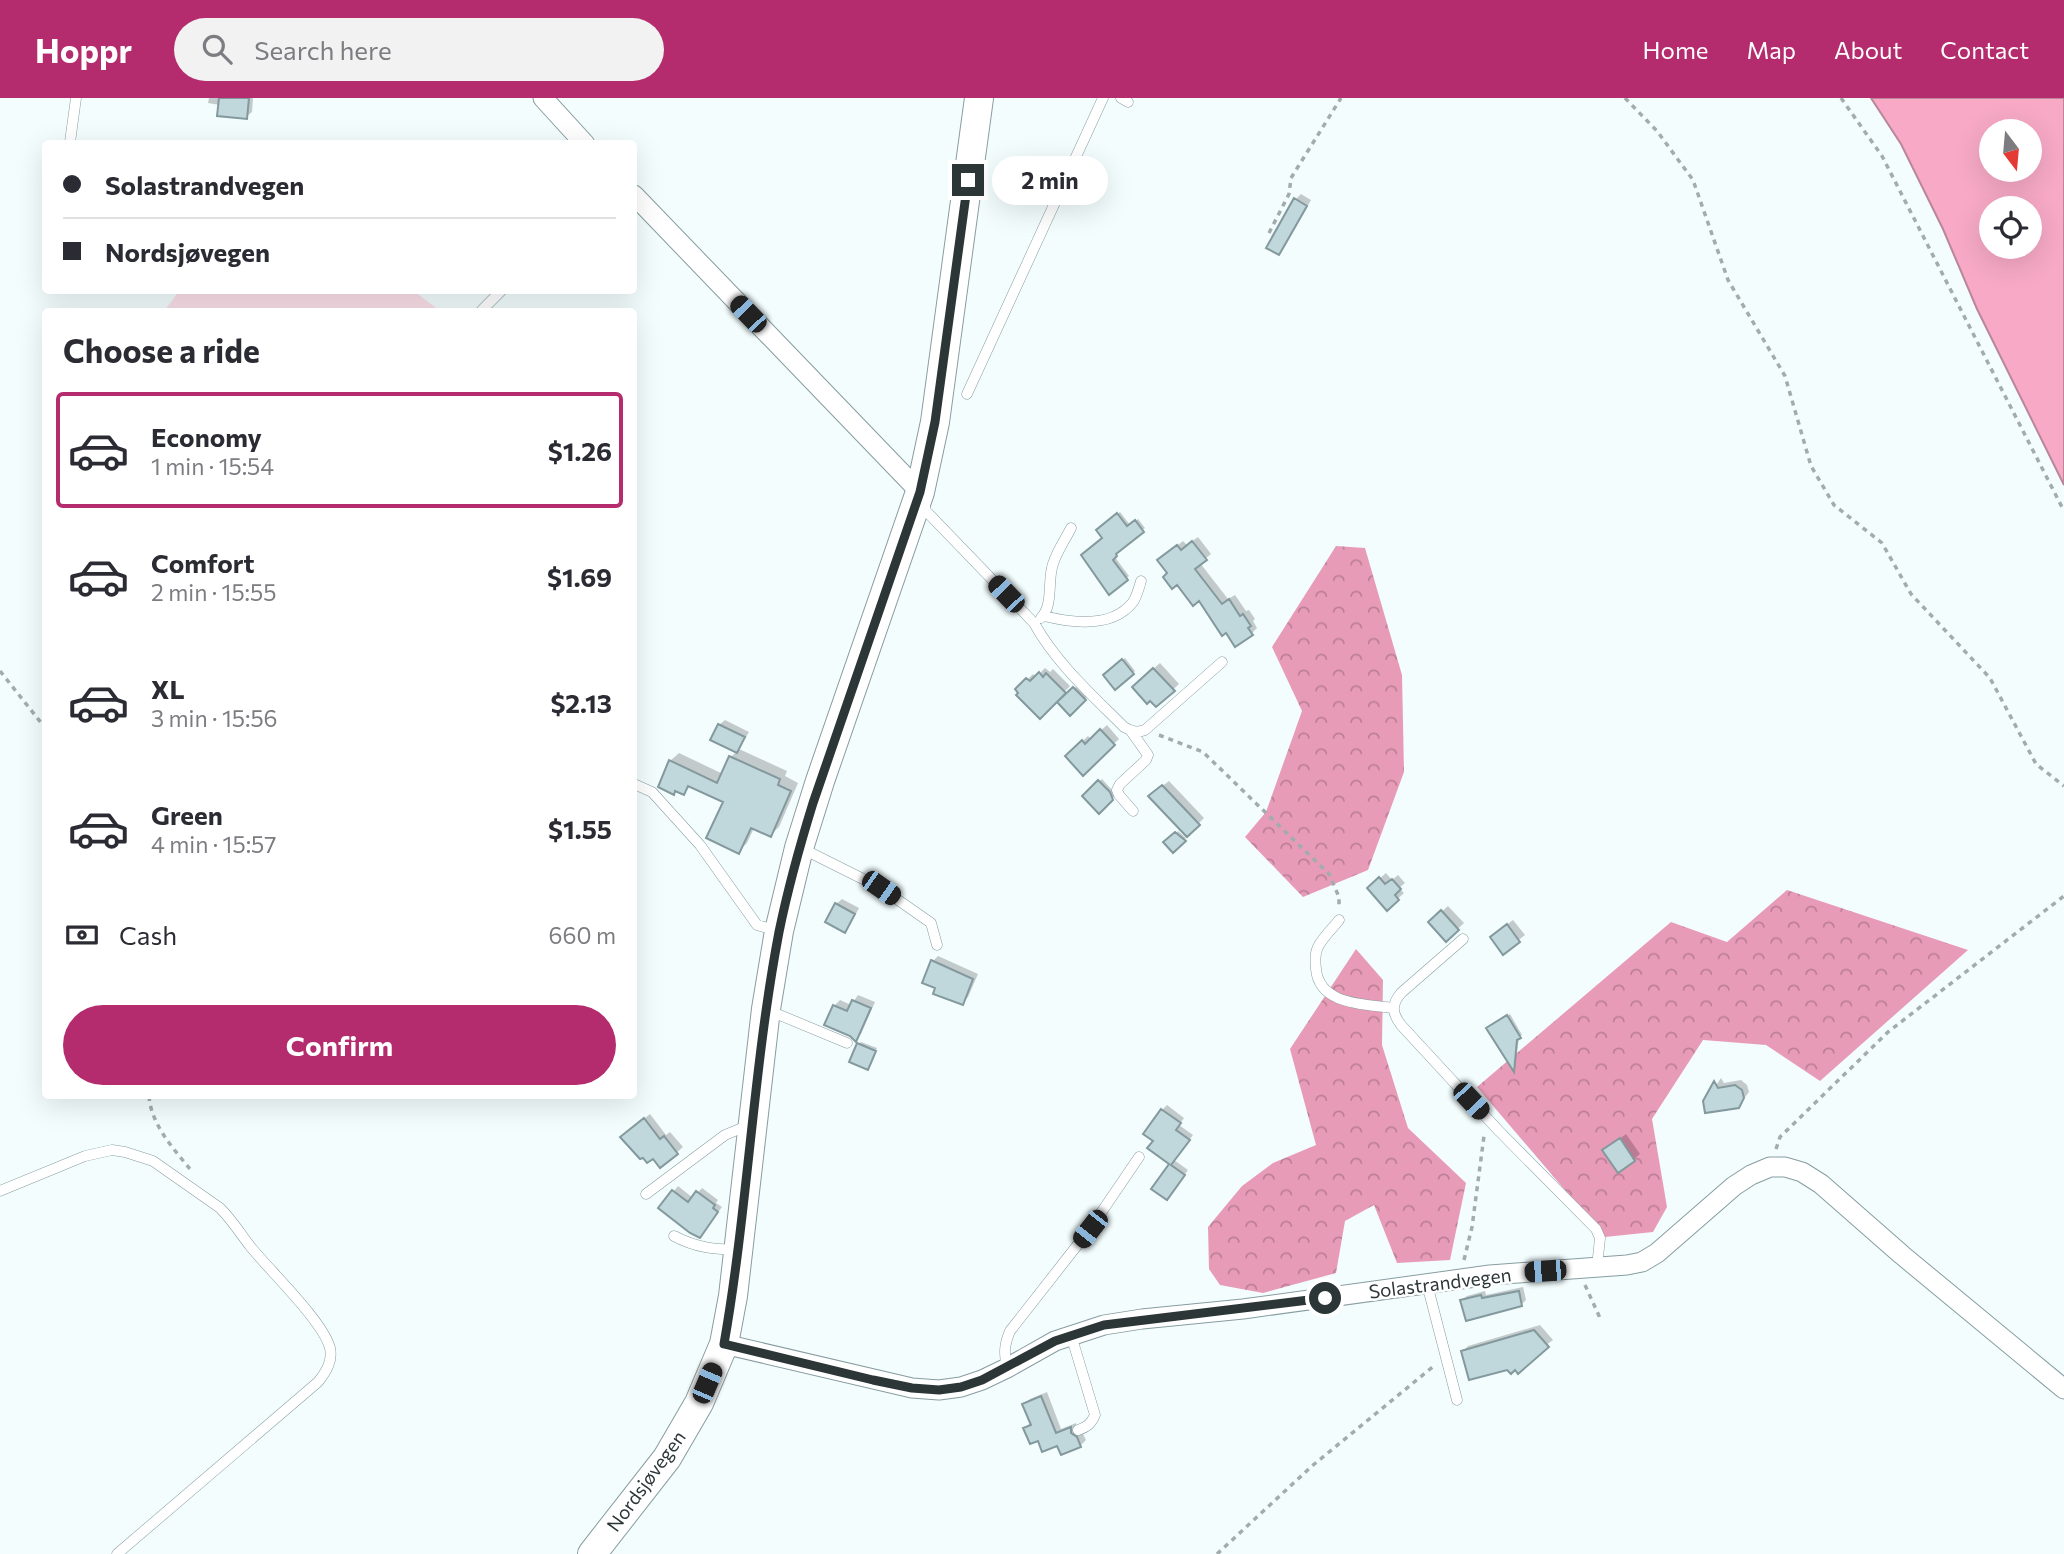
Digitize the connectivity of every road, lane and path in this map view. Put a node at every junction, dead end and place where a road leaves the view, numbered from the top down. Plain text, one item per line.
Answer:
1 (76, 98) edge
2 (543, 98) edge
3 (979, 98) edge
4 (1103, 98) edge
5 (1341, 98) edge
6 (1625, 98) edge
7 (1841, 98) edge
8 (69, 140) edge
9 (581, 140) edge
10 (637, 198) edge
11 (1269, 233) dead end
12 (498, 294) edge
13 (484, 308) edge
14 (967, 394) dead end
15 (920, 492) junction
16 (2064, 511) edge
17 (1071, 528) dead end
18 (1141, 581) dead end
19 (1044, 615) junction
20 (1034, 623) junction
21 (1222, 662) dead end
22 (0, 671) edge
23 (42, 724) edge
24 (1145, 730) junction
25 (1131, 731) junction
26 (637, 785) edge
27 (2064, 786) edge
28 (1133, 811) dead end
29 (799, 848) junction
30 (2064, 897) edge
31 (1339, 920) joint
32 (779, 931) junction
33 (1463, 939) dead end
34 (937, 945) dead end
35 (1393, 1008) junction
36 (766, 1009) junction
37 (847, 1042) dead end
38 (150, 1099) edge
39 (1486, 1117) junction
40 (753, 1123) junction
41 (1139, 1157) dead end
42 (1770, 1167) junction
43 (196, 1177) dead end
44 (0, 1191) edge
45 (646, 1194) dead end
46 (674, 1236) dead end
47 (738, 1250) junction
48 (1465, 1254) dead end
49 (1597, 1267) junction
50 (1573, 1269) junction
51 (1427, 1284) junction
52 (1600, 1318) dead end
53 (1071, 1335) junction
54 (724, 1344) junction
55 (1446, 1357) junction
56 (1007, 1368) junction
57 (2064, 1389) edge
58 (1457, 1400) dead end
59 (1078, 1430) dead end
60 (117, 1554) edge
61 (592, 1554) edge
62 (1217, 1554) edge

1 - 8 lane
2 - 9 street
3 - 15 street, Nordsjøvegen
4 - 14 lane
5 - 11 path
6 - 27 path
7 - 16 path
10 - 15 street
12 - 13 lane
15 - 20 lane
15 - 29 street, Nordsjøvegen
17 - 19 lane
18 - 19 lane
19 - 20 lane
20 - 25 lane
21 - 24 lane
22 - 23 path
24 - 25 lane
24 - 31 path
25 - 28 lane
26 - 32 lane
29 - 32 street, Nordsjøvegen
29 - 34 lane
30 - 42 path
31 - 35 lane
32 - 36 street, Nordsjøvegen
33 - 35 lane
35 - 39 lane
36 - 37 lane
36 - 40 street, Nordsjøvegen
38 - 43 path
39 - 48 path
39 - 49 lane
40 - 45 lane
40 - 47 street, Nordsjøvegen
41 - 56 lane
42 - 49 street, Solastrandvegen
42 - 57 street
44 - 60 lane
46 - 47 lane
47 - 54 street, Nordsjøvegen
49 - 50 street, Solastrandvegen
50 - 51 street, Solastrandvegen
50 - 52 path
51 - 53 street, Solastrandvegen
51 - 55 lane
53 - 56 street, Solastrandvegen
53 - 59 lane
54 - 56 street, Solastrandvegen
54 - 61 street, Nordsjøvegen
55 - 58 lane
55 - 62 path

